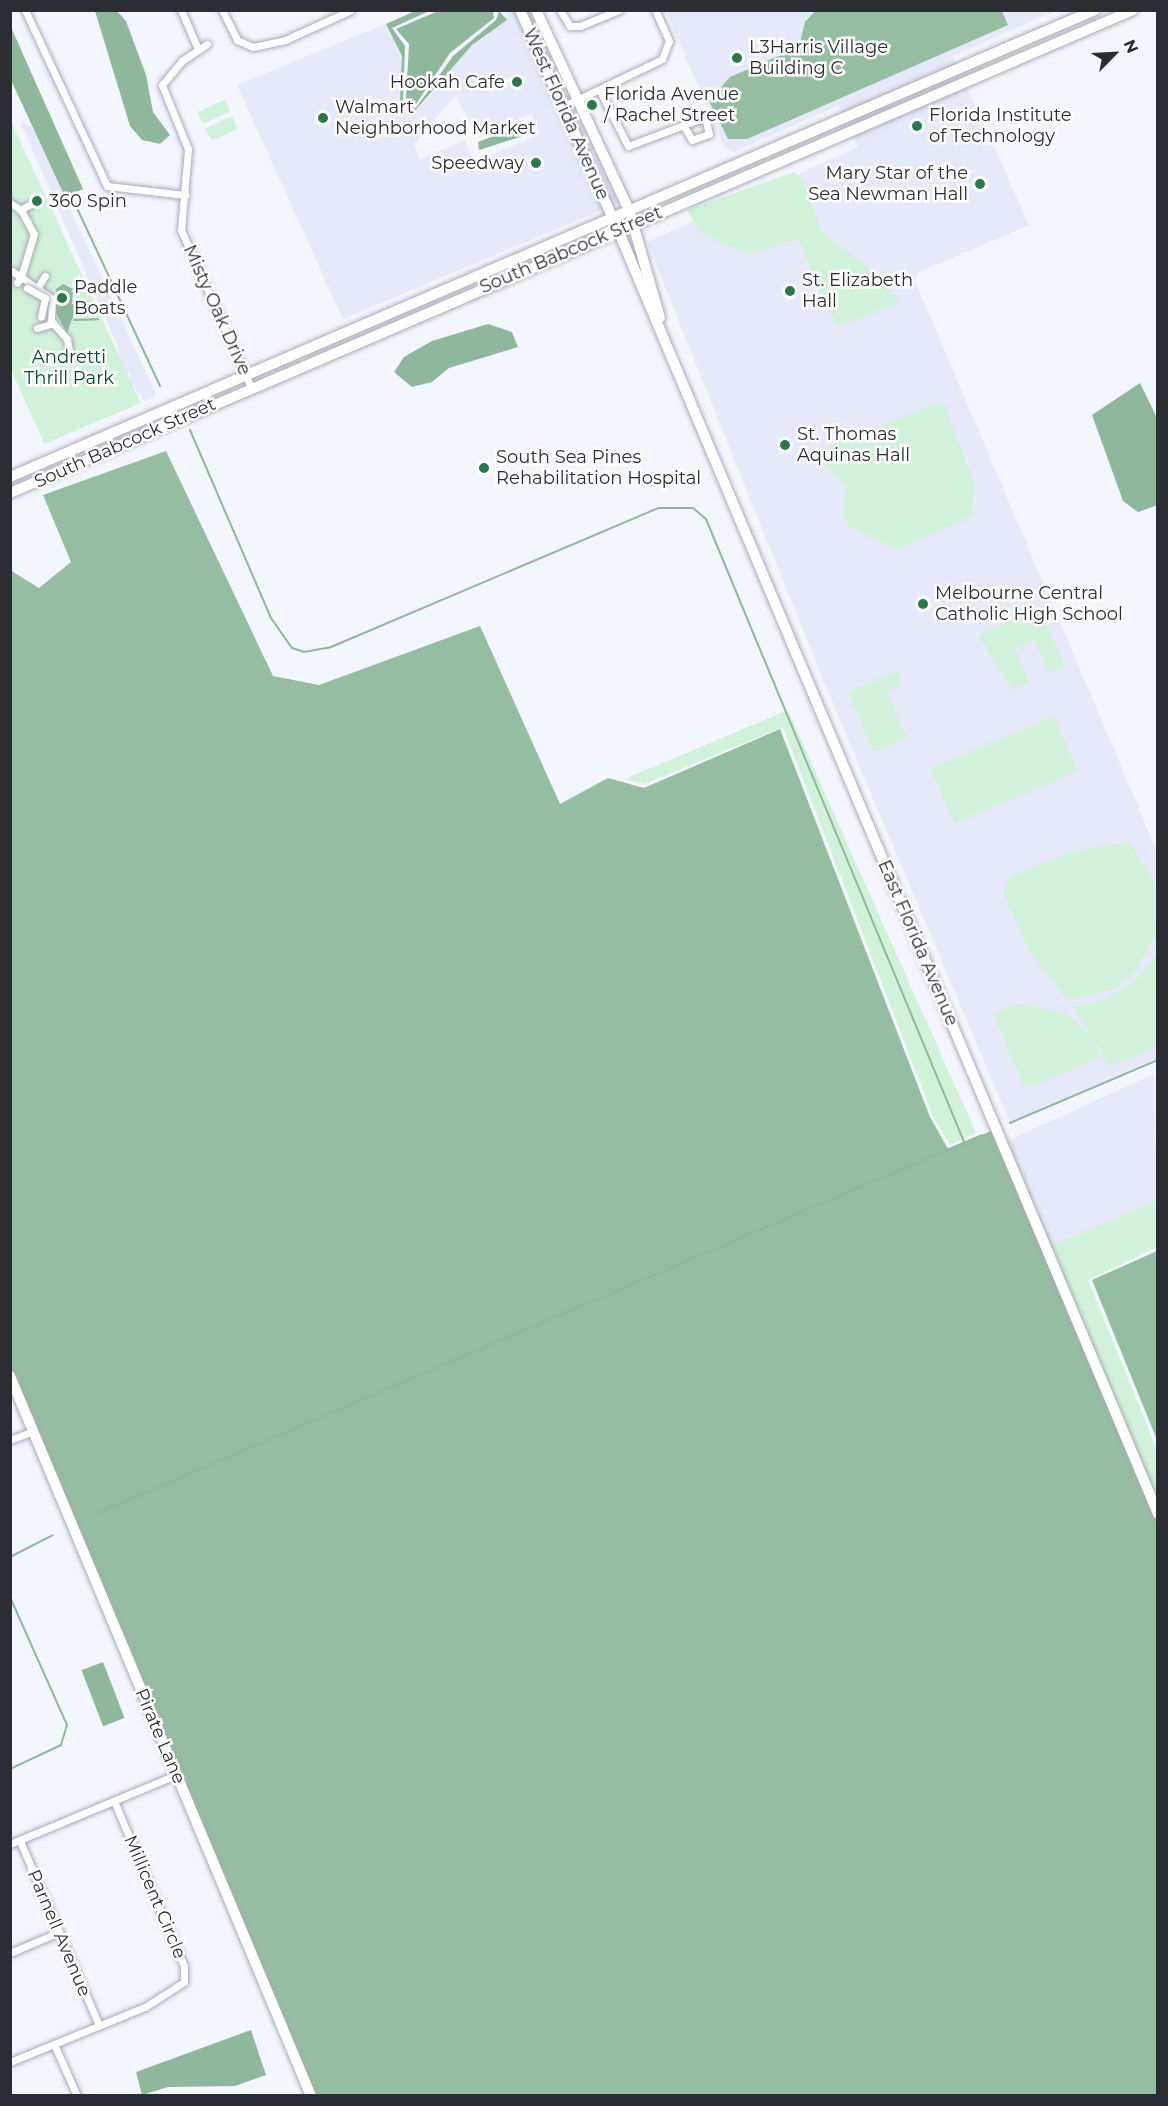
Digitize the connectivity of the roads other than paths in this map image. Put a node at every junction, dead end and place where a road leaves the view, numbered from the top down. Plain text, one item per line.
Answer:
1 (25, 10) edge
2 (182, 10) edge
3 (222, 10) edge
4 (351, 10) edge
5 (520, 10) edge
6 (536, 10) edge
7 (560, 10) edge
8 (619, 10) edge
9 (655, 10) edge
10 (1095, 10) edge
11 (1133, 10) edge
12 (207, 44) dead end
13 (198, 49) junction
14 (600, 91) junction
15 (579, 100) junction
16 (562, 107) junction
17 (684, 126) dead end
18 (185, 195) junction
19 (29, 202) dead end
20 (10, 203) edge
21 (20, 210) junction
22 (629, 210) junction
23 (612, 218) junction
24 (630, 224) junction
25 (618, 230) junction
26 (12, 271) dead end
27 (45, 276) dead end
28 (16, 282) edge
29 (32, 289) junction
30 (41, 318) dead end
31 (53, 323) junction
32 (37, 328) dead end
33 (70, 356) dead end
34 (678, 373) junction
35 (244, 374) junction
36 (251, 387) junction
37 (10, 477) edge
38 (10, 493) edge
39 (10, 1376) edge
40 (33, 1431) junction
41 (10, 1440) edge
42 (1158, 1514) edge
43 (176, 1775) junction
44 (114, 1801) junction
45 (20, 1841) junction
46 (10, 1844) edge
47 (59, 1932) junction
48 (10, 1953) edge
49 (99, 2025) junction
50 (54, 2044) junction
51 (10, 2062) edge
52 (77, 2096) edge
53 (311, 2096) edge

1 - 18 street
2 - 13 street
3 - 4 street
5 - 16 street, West Florida Avenue
6 - 15 street, West Florida Avenue
7 - 8 street
9 - 14 street
10 - 22 street, South Babcock Street
11 - 24 street, South Babcock Street
12 - 13 street, Misty Oak Drive
13 - 18 street, Misty Oak Drive
14 - 15 street
14 - 17 street
15 - 16 street
15 - 22 street, West Florida Avenue
16 - 23 street, West Florida Avenue
18 - 35 street, Misty Oak Drive
19 - 21 street
20 - 21 street
21 - 28 street
22 - 23 street, South Babcock Street
22 - 24 street, East Florida Avenue
23 - 25 street, East Florida Avenue
23 - 35 street, South Babcock Street
24 - 25 street, South Babcock Street
24 - 34 street, East Florida Avenue
25 - 34 street, East Florida Avenue
25 - 36 street, South Babcock Street
26 - 28 street
27 - 29 street
28 - 29 street
29 - 30 street, bridge
29 - 31 street
31 - 32 street
31 - 33 street
34 - 42 street, East Florida Avenue
35 - 36 street, Misty Oak Drive
35 - 37 street, South Babcock Street
36 - 38 street, South Babcock Street
39 - 40 street, Pirate Lane
40 - 41 street
40 - 43 street, Pirate Lane
43 - 44 street
43 - 53 street, Pirate Lane
44 - 45 street
44 - 49 street, Millicent Circle
45 - 46 street
45 - 47 street, Parnell Avenue
47 - 48 street
47 - 49 street, Parnell Avenue
49 - 50 street, Millicent Circle
50 - 51 street, Millicent Circle
50 - 52 street

